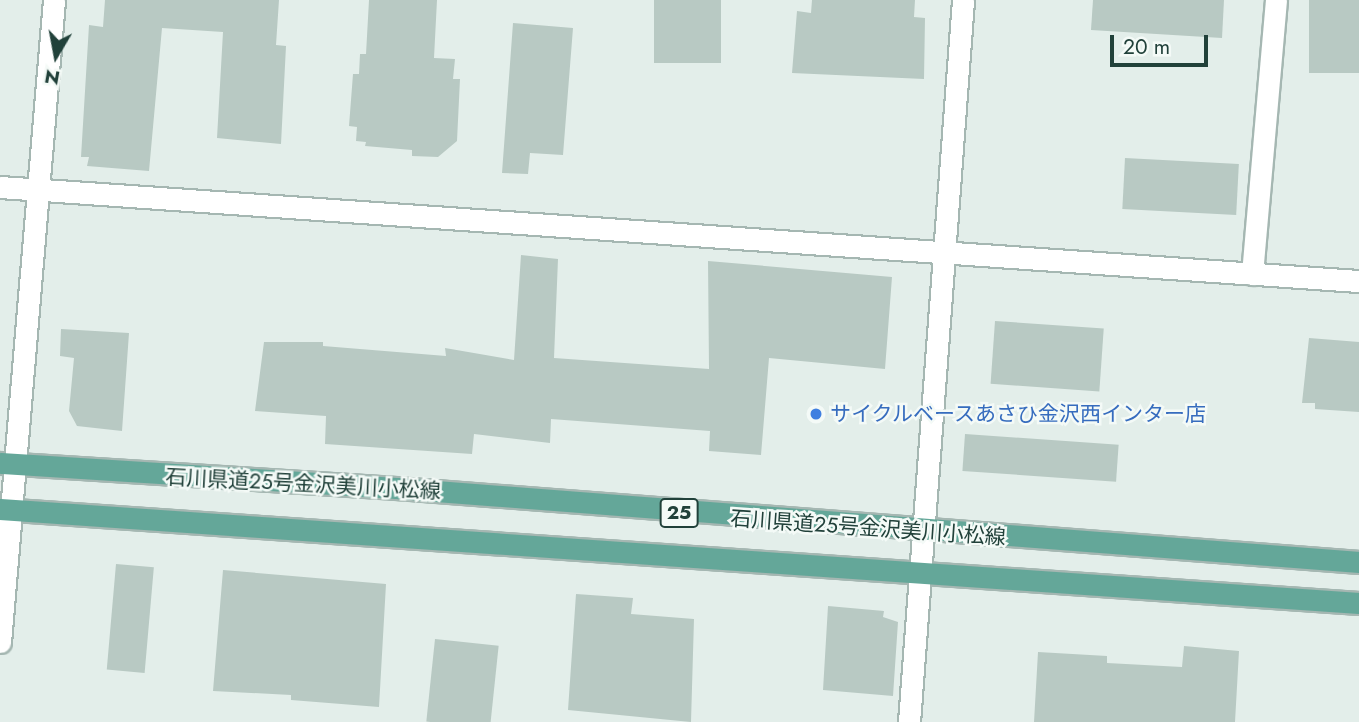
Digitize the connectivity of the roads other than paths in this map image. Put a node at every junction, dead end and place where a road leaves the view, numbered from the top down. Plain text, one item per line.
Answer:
1 (54, 0) edge
2 (963, 0) edge
3 (1276, 0) edge
4 (0, 187) edge
5 (38, 190) junction
6 (944, 252) junction
7 (1252, 274) junction
8 (1359, 281) edge
9 (7, 464) edge
10 (5, 509) edge
11 (925, 530) junction
12 (1359, 562) edge
13 (922, 573) junction
14 (1359, 603) edge
15 (0, 642) edge
16 (909, 722) edge

1 - 5 street
2 - 6 street
3 - 7 street
4 - 5 street
5 - 6 street
5 - 9 street
6 - 7 street
6 - 11 street
7 - 8 street
9 - 10 street
9 - 11 main road, 石川県道25号金沢美川小松線 / 25
10 - 13 main road, 石川県道25号金沢美川小松線 / 25
10 - 15 street
11 - 12 main road, 石川県道25号金沢美川小松線 / 25
11 - 13 street
13 - 14 main road, 石川県道25号金沢美川小松線 / 25
13 - 16 street

